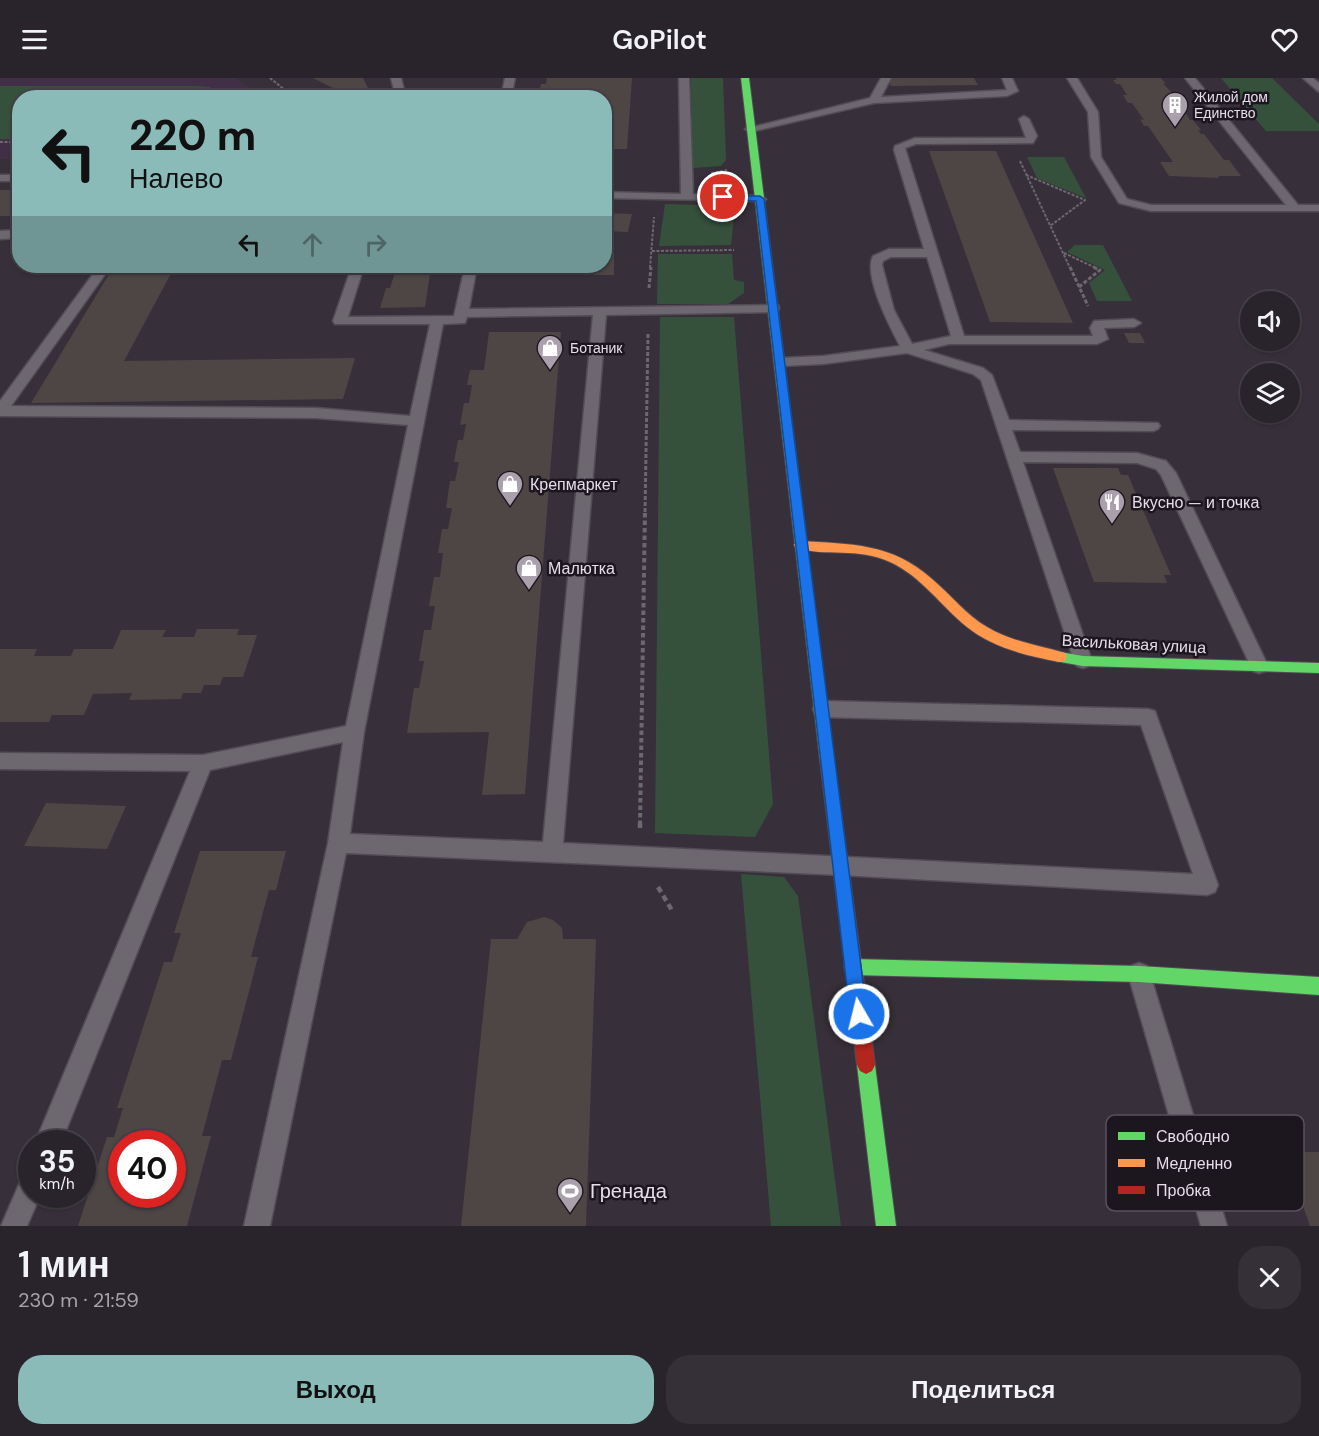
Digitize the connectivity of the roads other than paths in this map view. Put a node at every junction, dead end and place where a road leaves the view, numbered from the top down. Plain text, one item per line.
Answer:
1 (684, 78) edge
2 (745, 78) edge
3 (886, 78) edge
4 (1007, 78) edge
5 (1072, 78) edge
6 (1190, 78) edge
7 (1308, 78) edge
8 (1319, 89) edge
9 (874, 100) junction
10 (1024, 119) dead end
11 (750, 129) junction
12 (612, 195) edge
13 (687, 196) junction
14 (760, 199) junction
15 (1294, 208) junction
16 (1319, 208) edge
17 (932, 253) junction
18 (100, 273) edge
19 (356, 273) edge
20 (470, 273) edge
21 (773, 308) junction
22 (600, 311) junction
23 (461, 313) junction
24 (437, 320) junction
25 (1134, 323) dead end
26 (959, 340) junction
27 (908, 349) junction
28 (781, 362) junction
29 (0, 411) edge
30 (417, 421) junction
31 (1004, 425) junction
32 (1153, 426) dead end
33 (1015, 457) junction
34 (800, 546) junction
35 (1083, 661) junction
36 (1259, 666) junction
37 (1319, 668) edge
38 (822, 709) junction
39 (354, 732) junction
40 (0, 761) edge
41 (203, 763) junction
42 (338, 843) junction
43 (552, 853) junction
44 (840, 865) junction
45 (852, 967) junction
46 (1139, 974) junction
47 (1319, 986) edge
48 (1181, 1115) edge
49 (53, 1130) edge
50 (22, 1208) edge
51 (1210, 1211) edge
52 (14, 1226) edge
53 (257, 1226) edge
54 (886, 1226) edge
55 (1214, 1226) edge

1 - 13 lane
2 - 11 street
3 - 9 lane
4 - 9 lane
5 - 15 lane
6 - 15 lane
7 - 8 lane
9 - 11 lane
10 - 17 lane
11 - 14 street
12 - 13 lane
13 - 14 lane
14 - 21 street
15 - 16 lane
17 - 26 lane
17 - 27 lane
18 - 29 lane
19 - 24 lane
20 - 23 lane
21 - 22 lane
21 - 28 street
22 - 23 lane
22 - 43 lane
23 - 24 lane
24 - 30 lane
25 - 26 lane
26 - 27 lane
27 - 28 lane
27 - 31 lane
28 - 34 street
29 - 30 lane
30 - 39 lane
31 - 32 lane
31 - 33 lane
33 - 35 lane
33 - 36 lane
34 - 35 street, Васильковая улица
34 - 38 street
35 - 36 street, Васильковая улица
36 - 37 street, Васильковая улица
38 - 44 street
38 - 44 lane
39 - 41 lane
39 - 42 lane
40 - 41 lane
41 - 49 lane
42 - 43 lane
42 - 53 lane
43 - 44 lane
44 - 45 street
45 - 46 street
45 - 54 street
46 - 47 street
46 - 48 lane
50 - 52 lane
51 - 55 lane

